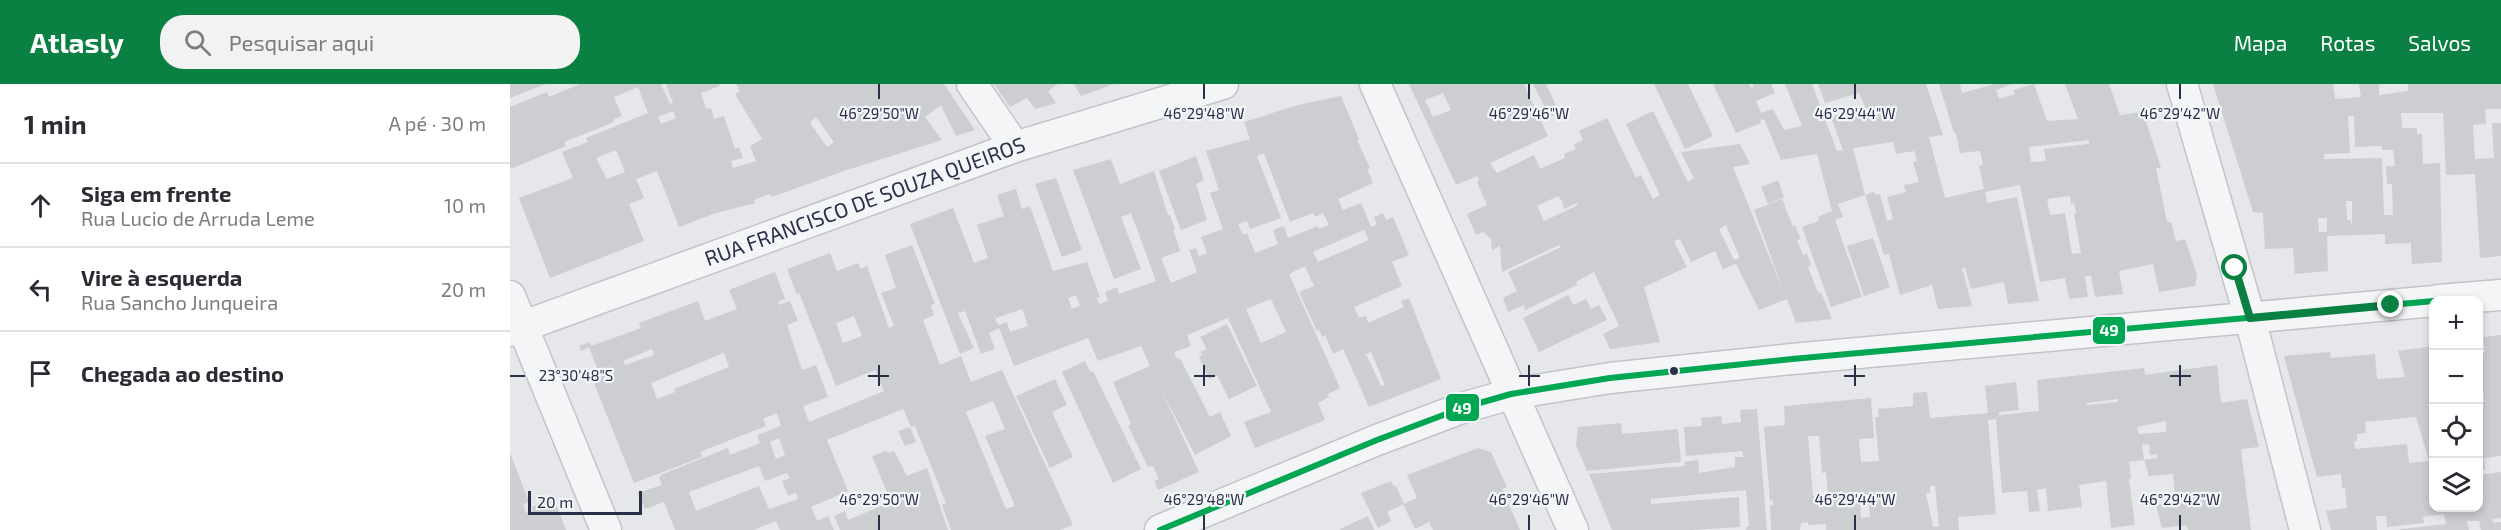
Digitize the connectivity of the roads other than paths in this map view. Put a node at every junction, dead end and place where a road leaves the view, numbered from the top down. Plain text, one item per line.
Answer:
1 (972, 84) edge
2 (1223, 84) edge
3 (1375, 84) edge
4 (2182, 84) edge
5 (1015, 147) junction
6 (2501, 295) edge
7 (510, 296) edge
8 (2483, 297) edge
9 (2429, 302) edge
10 (2250, 318) junction
11 (516, 329) edge
12 (1511, 394) junction
13 (606, 530) edge
14 (1160, 530) edge
15 (1573, 530) edge
16 (2305, 530) edge

1 - 5 street
2 - 5 street, RUA FRANCISCO DE SOUZA QUEIROS
3 - 12 street
4 - 10 street
5 - 11 street, RUA FRANCISCO DE SOUZA QUEIROS
6 - 8 street
7 - 11 street
9 - 10 street
10 - 12 street
10 - 16 street
11 - 13 street
12 - 14 street
12 - 15 street

